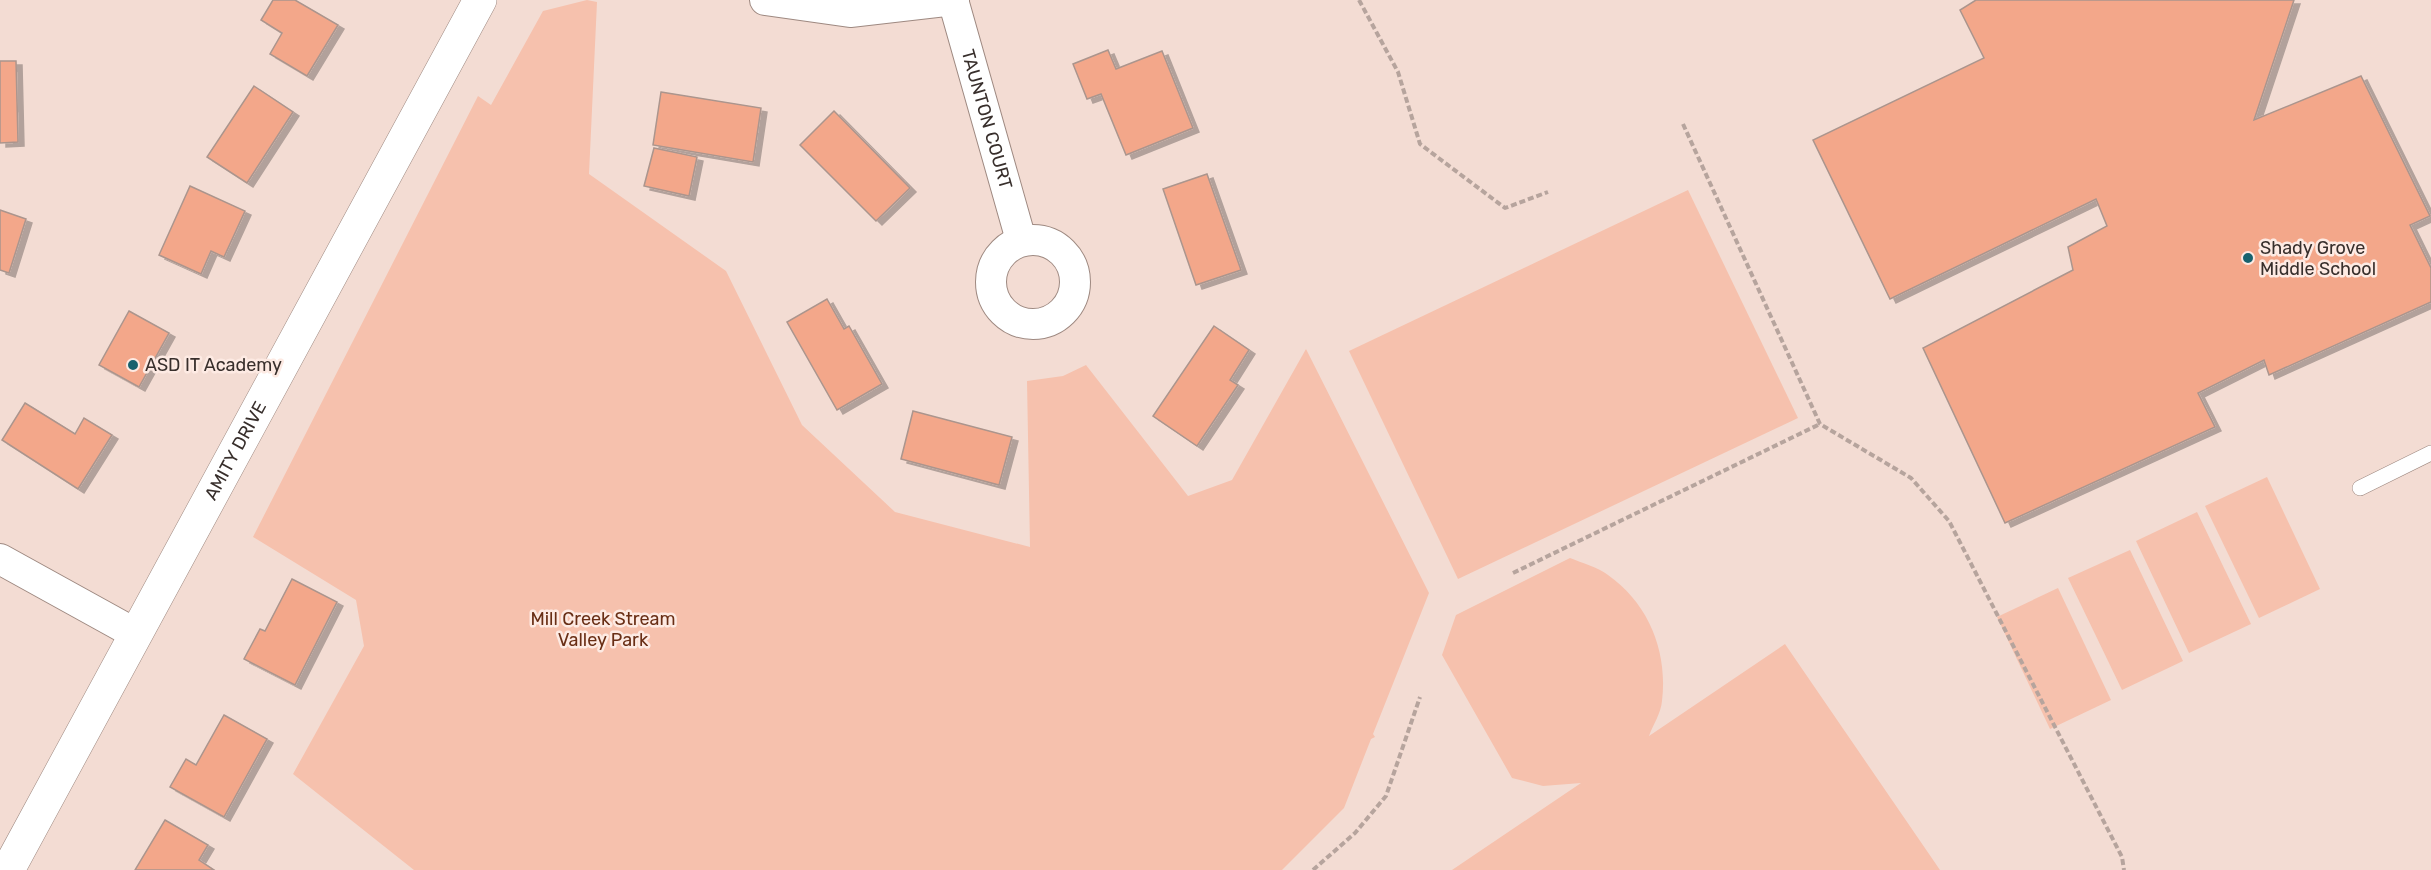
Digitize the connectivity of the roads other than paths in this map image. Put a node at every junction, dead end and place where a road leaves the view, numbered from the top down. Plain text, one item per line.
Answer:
1 (480, 0) edge
2 (765, 0) edge
3 (954, 0) edge
4 (1021, 240) dead end
5 (2431, 453) edge
6 (2360, 488) dead end
7 (0, 559) edge
8 (134, 633) junction
9 (8, 870) edge

1 - 8 street, AMITY DRIVE
2 - 3 street
3 - 4 street, TAUNTON COURT
5 - 6 lane
7 - 8 street
8 - 9 street, AMITY DRIVE

